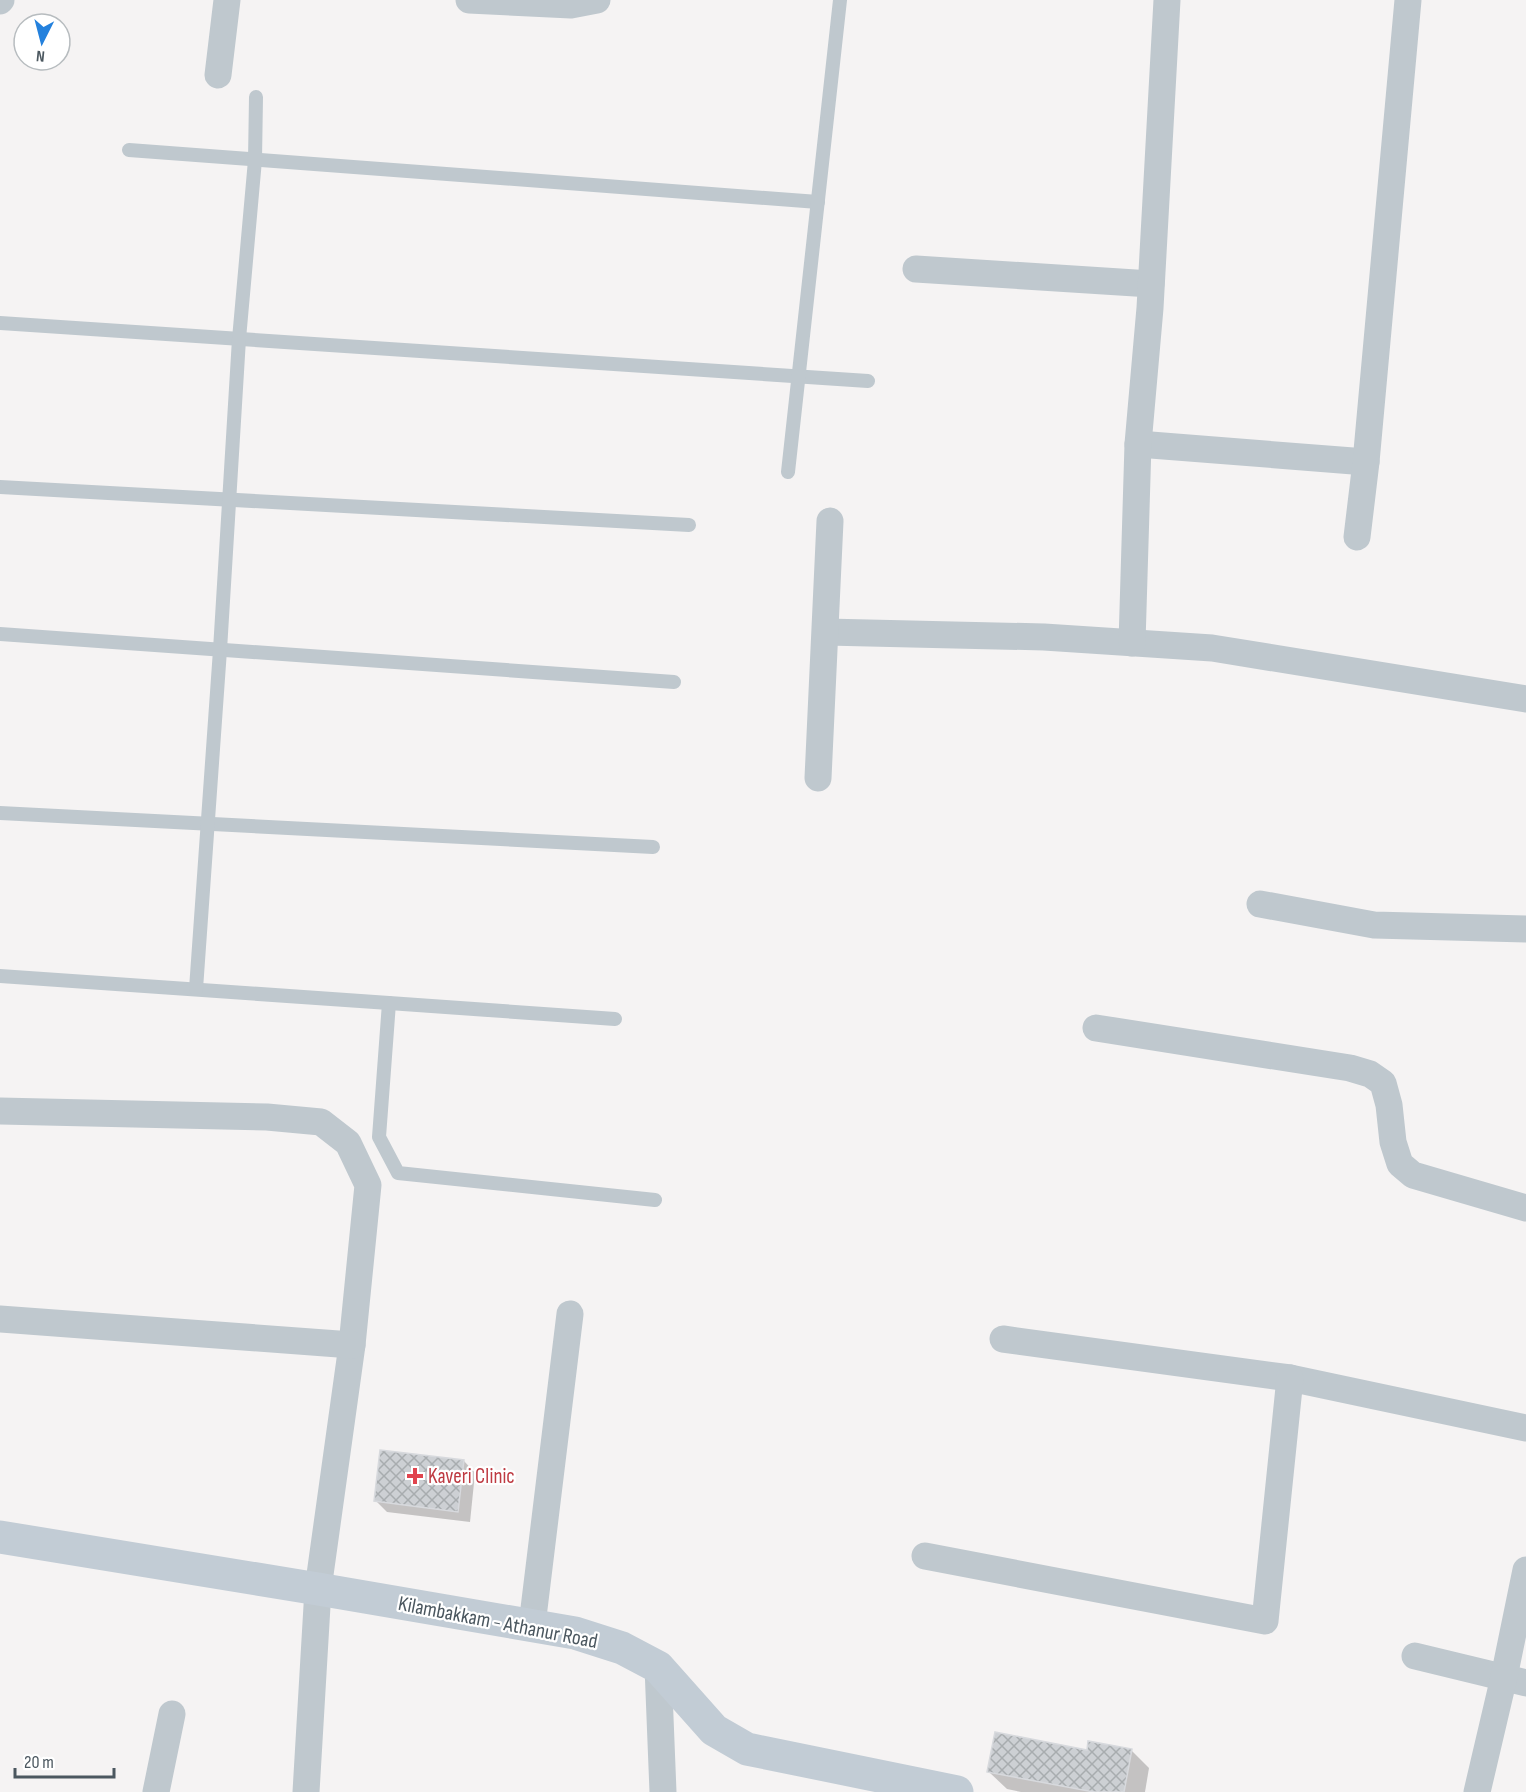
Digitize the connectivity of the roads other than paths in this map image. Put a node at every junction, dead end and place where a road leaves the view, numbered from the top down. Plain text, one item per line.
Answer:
1 (227, 0) edge
2 (468, 0) edge
3 (597, 0) edge
4 (840, 0) edge
5 (1167, 0) edge
6 (1408, 0) edge
7 (218, 75) dead end
8 (256, 97) dead end
9 (129, 150) dead end
10 (255, 160) junction
11 (818, 202) junction
12 (916, 269) dead end
13 (1151, 284) junction
14 (0, 323) edge
15 (239, 339) junction
16 (799, 377) junction
17 (868, 381) dead end
18 (1138, 444) junction
19 (1366, 462) junction
20 (788, 472) dead end
21 (0, 487) edge
22 (230, 500) junction
23 (830, 521) dead end
24 (689, 525) dead end
25 (1357, 537) dead end
26 (826, 632) junction
27 (0, 634) edge
28 (1132, 643) junction
29 (220, 650) junction
30 (674, 682) dead end
31 (1526, 699) edge
32 (818, 778) dead end
33 (0, 813) edge
34 (208, 824) junction
35 (653, 847) dead end
36 (1260, 904) dead end
37 (1526, 928) edge
38 (0, 976) edge
39 (196, 989) junction
40 (389, 1003) junction
41 (615, 1019) dead end
42 (1096, 1028) dead end
43 (0, 1111) edge
44 (655, 1200) dead end
45 (1526, 1208) edge
46 (570, 1314) dead end
47 (0, 1319) edge
48 (1003, 1339) dead end
49 (352, 1346) junction
50 (1290, 1378) junction
51 (1526, 1428) edge
52 (0, 1537) edge
53 (925, 1556) dead end
54 (1526, 1570) edge
55 (318, 1589) junction
56 (532, 1625) junction
57 (1415, 1656) dead end
58 (658, 1667) junction
59 (1515, 1680) edge
60 (172, 1714) dead end
61 (156, 1792) edge
62 (306, 1792) edge
63 (663, 1792) edge
64 (957, 1792) edge
65 (1477, 1792) edge

1 - 7 street
2 - 3 street
4 - 11 lane
5 - 13 street
6 - 19 street
8 - 10 lane
9 - 10 lane
10 - 11 lane
10 - 15 lane
11 - 16 lane
12 - 13 street
13 - 18 street
14 - 15 lane
15 - 16 lane
15 - 22 lane
16 - 17 lane
16 - 20 lane
18 - 19 street
18 - 28 street
19 - 25 street
21 - 22 lane
22 - 24 lane
22 - 29 lane
23 - 26 street
26 - 28 street
26 - 32 street
27 - 29 lane
28 - 31 street
29 - 30 lane
29 - 34 lane
33 - 34 lane
34 - 35 lane
34 - 39 lane
36 - 37 street
38 - 39 lane
39 - 40 lane
40 - 41 lane
40 - 44 lane
42 - 45 street
43 - 49 street
46 - 56 street
47 - 49 street
48 - 50 street
49 - 55 street
50 - 51 street
50 - 53 street
52 - 55 street, Kilambakkam - Athanur Road
54 - 59 street
55 - 56 street, Kilambakkam - Athanur Road
55 - 62 street
56 - 58 street, Kilambakkam - Athanur Road
57 - 59 street
58 - 63 street
58 - 64 street, Kilambakkam - Athanur Road
59 - 65 street
60 - 61 street

